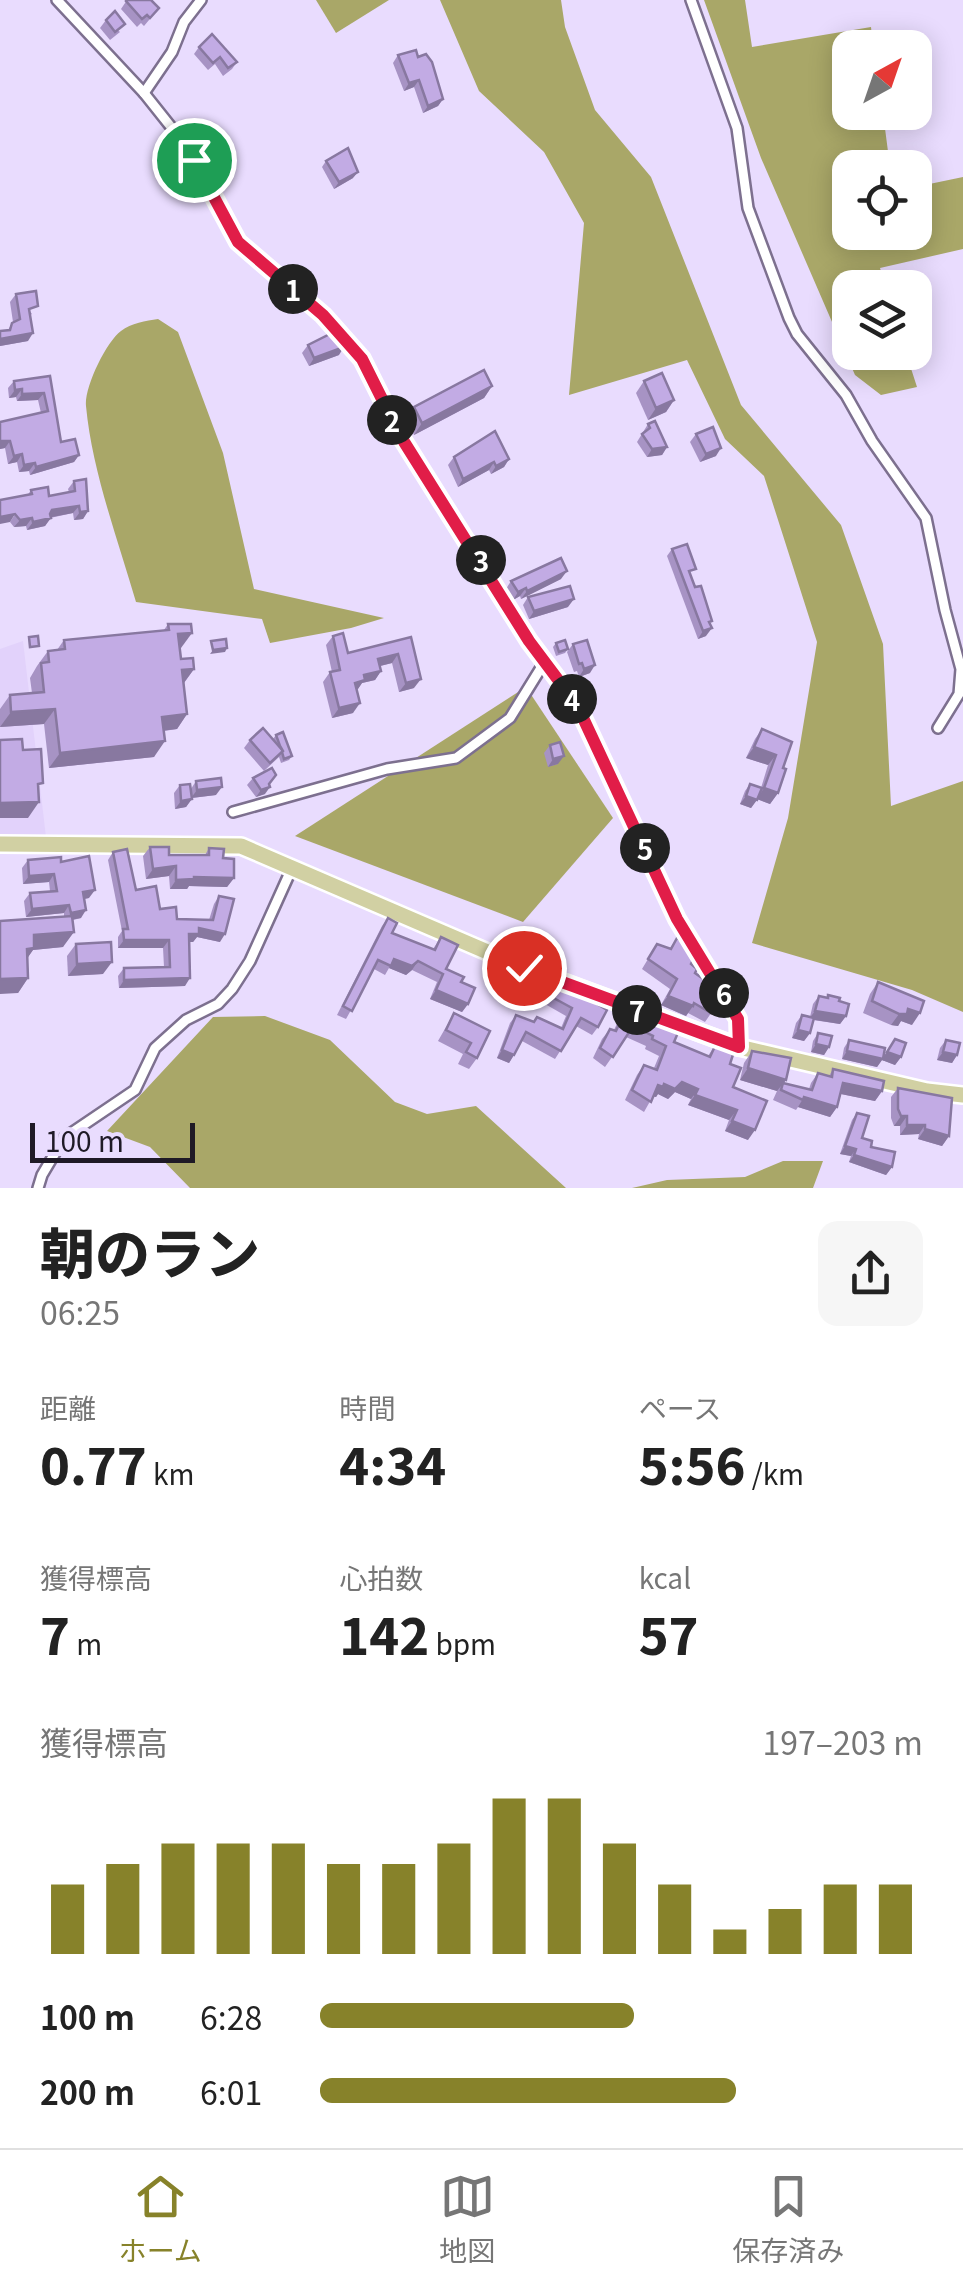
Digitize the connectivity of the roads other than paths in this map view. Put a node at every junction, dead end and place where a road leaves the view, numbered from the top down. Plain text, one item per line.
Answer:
1 (56, 0) edge
2 (201, 0) edge
3 (691, 0) edge
4 (144, 93) junction
5 (544, 663) junction
6 (938, 728) dead end
7 (233, 812) dead end
8 (0, 844) edge
9 (292, 867) junction
10 (739, 1047) junction
11 (963, 1095) edge
12 (38, 1188) edge

1 - 4 street
2 - 4 street
3 - 6 street
4 - 5 street
5 - 7 street
5 - 10 street
8 - 9 main road
9 - 10 main road
9 - 12 street
10 - 11 main road

